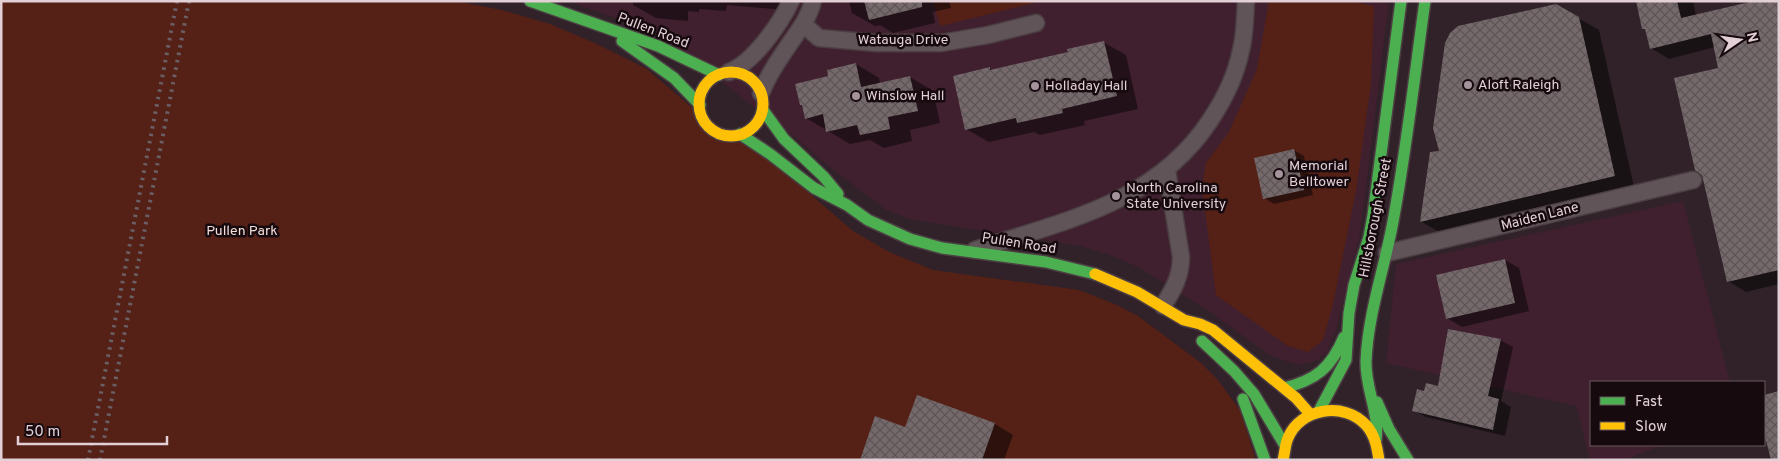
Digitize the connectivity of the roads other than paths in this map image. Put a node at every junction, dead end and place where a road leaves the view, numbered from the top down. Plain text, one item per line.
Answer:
1 (530, 1) edge
2 (791, 1) edge
3 (813, 1) edge
4 (1246, 1) edge
5 (1402, 1) edge
6 (1425, 1) edge
7 (1036, 23) dead end
8 (804, 25) junction
9 (604, 28) junction
10 (724, 73) junction
11 (761, 93) junction
12 (700, 105) junction
13 (763, 110) junction
14 (740, 134) junction
15 (1166, 170) junction
16 (1693, 180) dead end
17 (847, 205) junction
18 (970, 252) junction
19 (1387, 253) junction
20 (1163, 306) junction
21 (1184, 320) junction
22 (1348, 327) junction
23 (1230, 367) junction
24 (1368, 381) junction
25 (1284, 388) junction
26 (1315, 412) junction
27 (1284, 444) junction
28 (1380, 453) edge
29 (1283, 459) edge
30 (1265, 460) edge
31 (1408, 460) edge

1 - 9 main road, Pullen Road
2 - 10 street
3 - 8 street
4 - 15 street
5 - 22 main road, Hillsborough Street
6 - 19 main road, Hillsborough Street
7 - 8 street, Watauga Drive
8 - 11 street
9 - 10 main road, Pullen Road
9 - 12 main road, Pullen Road
10 - 11 main road
10 - 12 main road
11 - 13 main road
12 - 14 main road
13 - 14 main road
13 - 17 main road, Pullen Road
14 - 17 main road, Pullen Road
15 - 18 street
15 - 20 street
16 - 19 street, Maiden Lane
17 - 18 main road, Pullen Road
18 - 20 main road, Pullen Road
19 - 24 main road, Hillsborough Street
20 - 21 main road, Pullen Road
21 - 23 main road, Pullen Road
21 - 25 main road, Pullen Road
22 - 25 main road
22 - 26 main road, Hillsborough Street
23 - 27 main road, Pullen Road
23 - 30 main road
24 - 28 main road, Hillsborough Street
24 - 31 main road
25 - 26 main road, Pullen Road
26 - 27 main road
26 - 28 main road
27 - 29 main road

